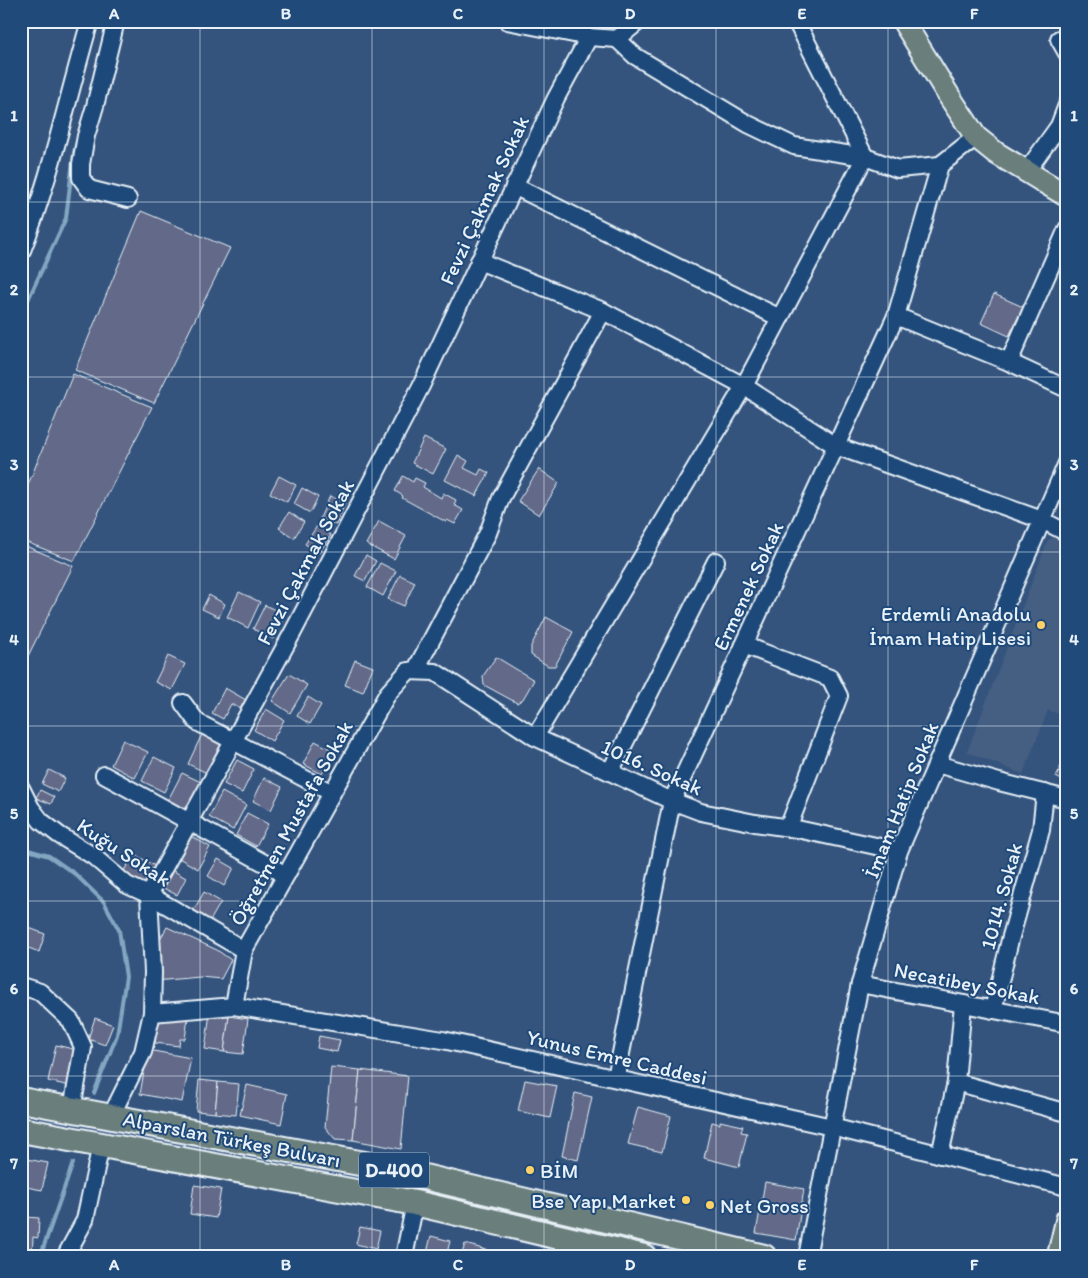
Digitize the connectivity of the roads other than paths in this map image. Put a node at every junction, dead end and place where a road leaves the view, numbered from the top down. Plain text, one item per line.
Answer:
1 (90, 21) edge
2 (116, 21) edge
3 (507, 21) edge
4 (639, 21) edge
5 (796, 21) edge
6 (903, 21) edge
7 (540, 24) edge
8 (590, 37) junction
9 (616, 39) junction
10 (1067, 105) edge
11 (976, 137) junction
12 (866, 157) junction
13 (940, 165) junction
14 (1026, 172) junction
15 (514, 186) junction
16 (1067, 196) edge
17 (128, 199) dead end
18 (1067, 229) edge
19 (21, 253) edge
20 (479, 261) junction
21 (603, 312) junction
22 (896, 316) junction
23 (780, 318) junction
24 (1009, 362) junction
25 (744, 386) junction
26 (1067, 389) edge
27 (836, 446) junction
28 (1067, 463) edge
29 (1042, 520) junction
30 (1067, 533) edge
31 (716, 562) dead end
32 (744, 645) junction
33 (411, 671) junction
34 (184, 703) dead end
35 (535, 737) junction
36 (233, 741) junction
37 (937, 764) junction
38 (610, 772) junction
39 (104, 775) dead end
40 (21, 788) edge
41 (332, 793) junction
42 (1045, 793) junction
43 (1067, 799) edge
44 (672, 801) junction
45 (189, 822) junction
46 (788, 828) junction
47 (899, 851) junction
48 (286, 876) junction
49 (149, 895) junction
50 (244, 950) junction
51 (860, 984) junction
52 (21, 986) edge
53 (963, 1004) junction
54 (234, 1006) junction
55 (993, 1010) junction
56 (152, 1013) junction
57 (1067, 1024) edge
58 (616, 1078) junction
59 (956, 1082) junction
60 (21, 1100) edge
61 (72, 1109) junction
62 (1067, 1113) edge
63 (111, 1116) junction
64 (832, 1127) junction
65 (21, 1130) edge
66 (101, 1145) junction
67 (940, 1155) junction
68 (1067, 1187) edge
69 (415, 1203) junction
70 (1067, 1219) edge
71 (65, 1257) edge
72 (404, 1257) edge
73 (644, 1257) edge
74 (764, 1257) edge
75 (807, 1257) edge
76 (1058, 1257) edge

1 - 19 street
2 - 17 street
3 - 7 street
4 - 9 street
5 - 12 street
6 - 11 main road
7 - 8 street
8 - 9 street
8 - 15 street, Fevzi Çakmak Sokak
9 - 12 street
10 - 14 street
11 - 13 street
11 - 14 main road
12 - 13 street
12 - 23 street
13 - 22 street, Ermenek Sokak
14 - 16 main road
15 - 20 street, Fevzi Çakmak Sokak
15 - 23 street
18 - 24 street
20 - 21 street
20 - 36 street, Fevzi Çakmak Sokak
21 - 25 street
21 - 33 street, Öğretmen Mustafa Sokak
22 - 24 street
22 - 27 street, Ermenek Sokak
23 - 25 street
24 - 26 street
25 - 27 street
25 - 35 street
27 - 29 street
27 - 32 street, Ermenek Sokak
28 - 29 street, İmam Hatip Sokak
29 - 30 street
29 - 37 street, İmam Hatip Sokak
31 - 38 street
32 - 44 street, Ermenek Sokak
32 - 46 street
33 - 35 street, 1016. Sokak
33 - 41 street, Öğretmen Mustafa Sokak
34 - 36 street
35 - 38 street, 1016. Sokak
36 - 41 street
36 - 45 street, Fevzi Çakmak Sokak
37 - 42 street
37 - 47 street, İmam Hatip Sokak
38 - 44 street, 1016. Sokak
39 - 45 street
40 - 49 street, Kuğu Sokak
41 - 48 street, Öğretmen Mustafa Sokak
42 - 43 street
42 - 55 street, 1014. Sokak
44 - 46 street, 1016. Sokak
44 - 58 street, Ermenek Sokak
45 - 48 street
45 - 49 street, Fevzi Çakmak Sokak
46 - 47 street, 1016. Sokak
47 - 51 street, İmam Hatip Sokak
48 - 50 street, Öğretmen Mustafa Sokak
49 - 50 street, Kuğu Sokak
49 - 56 street
50 - 54 street, Öğretmen Mustafa Sokak
51 - 53 street, Necatibey Sokak
51 - 64 street, İmam Hatip Sokak
52 - 61 street
53 - 55 street, Necatibey Sokak
53 - 59 street
54 - 56 street, Yunus Emre Caddesi
54 - 58 street, Yunus Emre Caddesi
55 - 57 street, Necatibey Sokak
56 - 63 street
58 - 64 street, Yunus Emre Caddesi
59 - 62 street
59 - 67 street
60 - 61 highway, Alparslan Türkeş Bulvarı / D-400
61 - 63 highway, Alparslan Türkeş Bulvarı / D-400
63 - 74 highway, Alparslan Türkeş Bulvarı / D-400
64 - 67 street, Yunus Emre Caddesi
64 - 75 street, İmam Hatip Sokak
65 - 66 highway, Alparslan Türkeş Bulvarı / D-400
66 - 69 highway, Alparslan Türkeş Bulvarı / D-400
66 - 71 street
67 - 68 street, Yunus Emre Caddesi
69 - 72 street
69 - 73 highway, Alparslan Türkeş Bulvarı / D-400
70 - 76 main road

